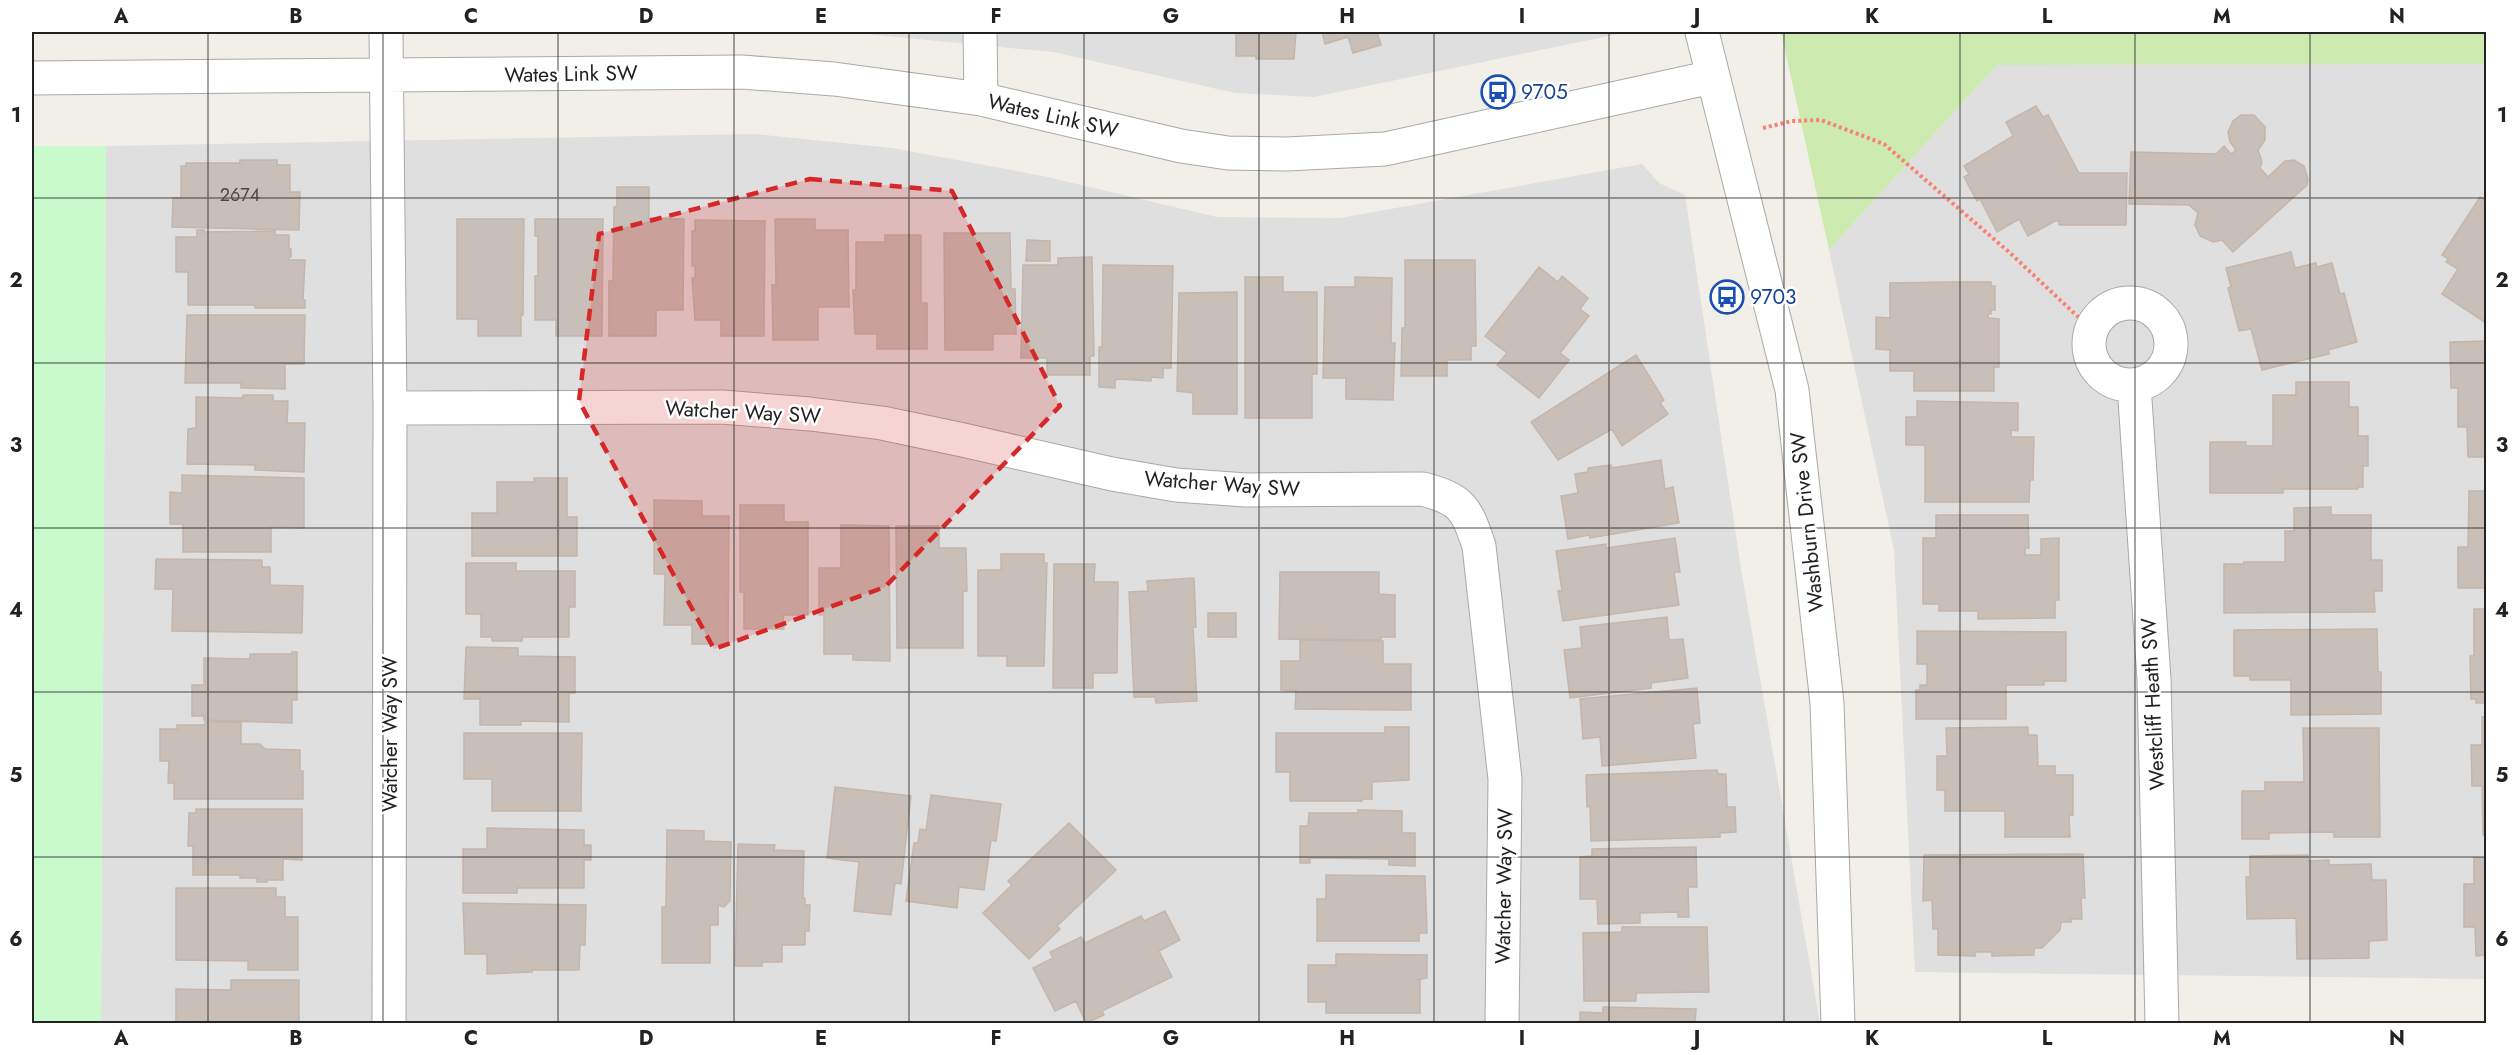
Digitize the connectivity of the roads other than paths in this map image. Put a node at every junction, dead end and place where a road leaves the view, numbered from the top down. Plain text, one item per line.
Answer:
1 (386, 32) edge
2 (980, 32) edge
3 (1702, 32) edge
4 (386, 76) junction
5 (1712, 77) junction
6 (32, 78) edge
7 (981, 99) junction
8 (2134, 384) junction
9 (390, 408) junction
10 (389, 1023) edge
11 (1502, 1023) edge
12 (1838, 1023) edge
13 (2162, 1023) edge

1 - 4 street
2 - 7 street
3 - 5 street, Washburn Drive SW
4 - 6 street, Wates Link SW
4 - 7 street, Wates Link SW
4 - 9 street, Watcher Way SW
5 - 7 street, Wates Link SW
5 - 12 street, Washburn Drive SW
8 - 8 street
8 - 13 street, Westcliff Heath SW
9 - 10 street, Watcher Way SW
9 - 11 street, Watcher Way SW

